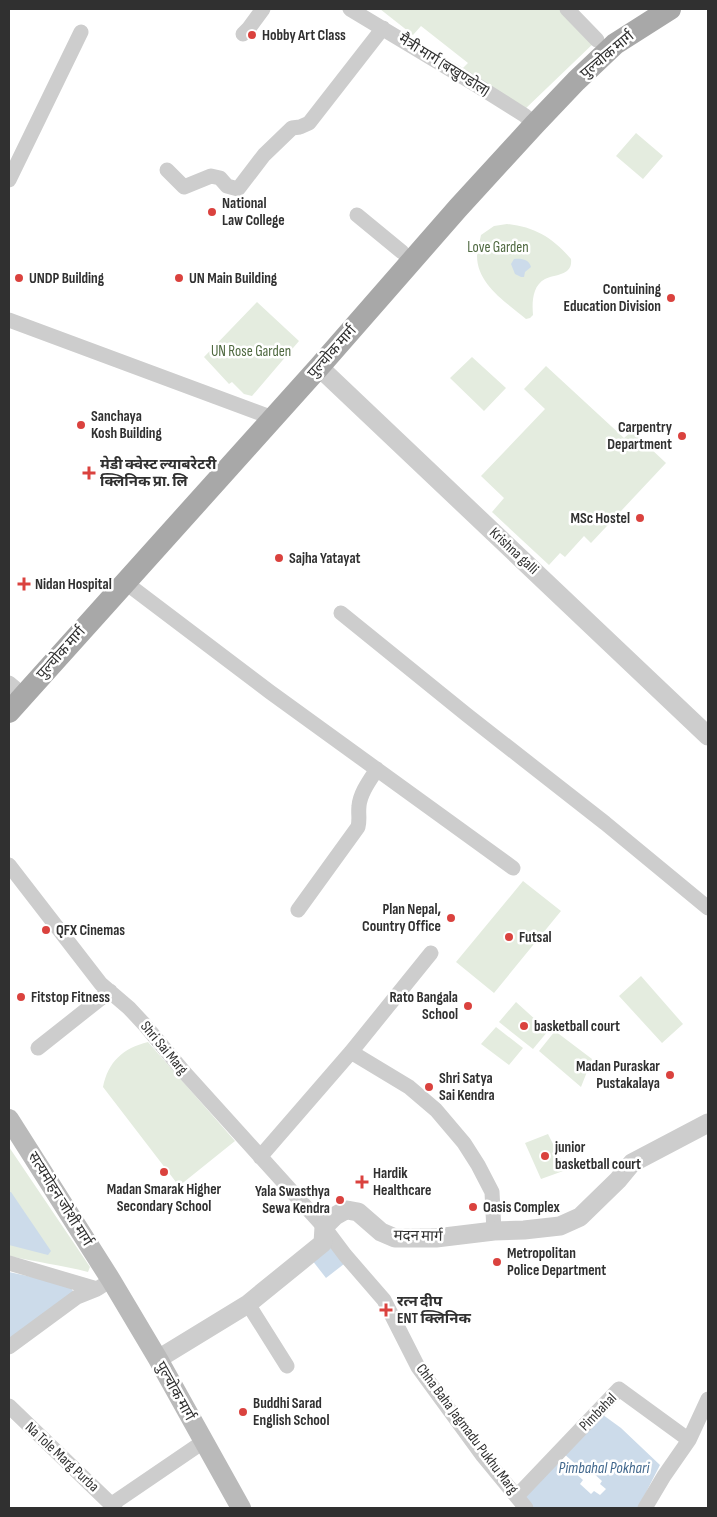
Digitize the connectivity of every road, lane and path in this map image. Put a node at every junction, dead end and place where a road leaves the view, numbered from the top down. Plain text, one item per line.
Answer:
1 (263, 9) edge
2 (350, 9) edge
3 (567, 9) edge
4 (643, 9) edge
5 (670, 9) edge
6 (383, 28) junction
7 (81, 32) dead end
8 (243, 34) dead end
9 (597, 40) junction
10 (530, 120) junction
11 (167, 170) dead end
12 (9, 180) edge
13 (357, 215) dead end
14 (402, 252) junction
15 (9, 320) edge
16 (319, 367) junction
17 (265, 415) junction
18 (126, 583) junction
19 (341, 613) dead end
20 (11, 688) edge
21 (9, 712) edge
22 (708, 736) edge
23 (377, 769) junction
24 (9, 865) edge
25 (513, 868) dead end
26 (708, 908) edge
27 (298, 910) dead end
28 (431, 953) dead end
29 (110, 991) junction
30 (38, 1048) dead end
31 (351, 1052) junction
32 (9, 1119) edge
33 (708, 1123) edge
34 (260, 1157) junction
35 (324, 1227) junction
36 (494, 1231) junction
37 (9, 1263) edge
38 (104, 1284) junction
39 (248, 1304) junction
40 (9, 1347) edge
41 (158, 1359) junction
42 (286, 1366) dead end
43 (708, 1399) edge
44 (9, 1406) edge
45 (689, 1440) junction
46 (203, 1442) junction
47 (521, 1502) edge
48 (114, 1506) edge
49 (240, 1506) edge
50 (645, 1508) edge

1 - 8 street
2 - 6 street, मैत्री मार्ग (बखुण्डोल)
3 - 9 street
4 - 9 main road, पुल्चोक मार्ग
5 - 10 main road, पुल्चोक मार्ग
6 - 10 street, मैत्री मार्ग (बखुण्डोल)
6 - 11 street
7 - 12 street
9 - 10 main road, पुल्चोक मार्ग
10 - 14 main road, पुल्चोक मार्ग
10 - 16 main road, पुल्चोक मार्ग
13 - 14 street
14 - 17 main road, पुल्चोक मार्ग
15 - 17 street
16 - 17 main road, पुल्चोक मार्ग
16 - 22 street, Krishna galli
17 - 18 main road, पुल्चोक मार्ग
17 - 20 main road, पुल्चोक मार्ग
18 - 21 main road, पुल्चोक मार्ग
18 - 23 street
19 - 26 street
23 - 25 street
23 - 27 street
24 - 29 street, Shri Sai Marg
28 - 31 street
29 - 30 street
29 - 34 street, Shri Sai Marg
31 - 34 street
31 - 36 street
32 - 38 main road, सत्यमोहन जोशी मार्ग
33 - 36 street, मदन मार्ग
34 - 35 street, Shri Sai Marg
35 - 36 street, मदन मार्ग
35 - 39 street, मदन मार्ग
35 - 47 street, Chha Baha Jagmadu Pukhu Marg
37 - 38 street
38 - 40 street
38 - 41 main road, पुल्चोक मार्ग
39 - 41 street, मदन मार्ग
39 - 42 street
41 - 46 main road, पुल्चोक मार्ग
43 - 45 street
44 - 48 street, Na Tole Marg Purba
45 - 47 street, Pimbahal
45 - 50 street
46 - 48 street
46 - 49 main road, पुल्चोक मार्ग

